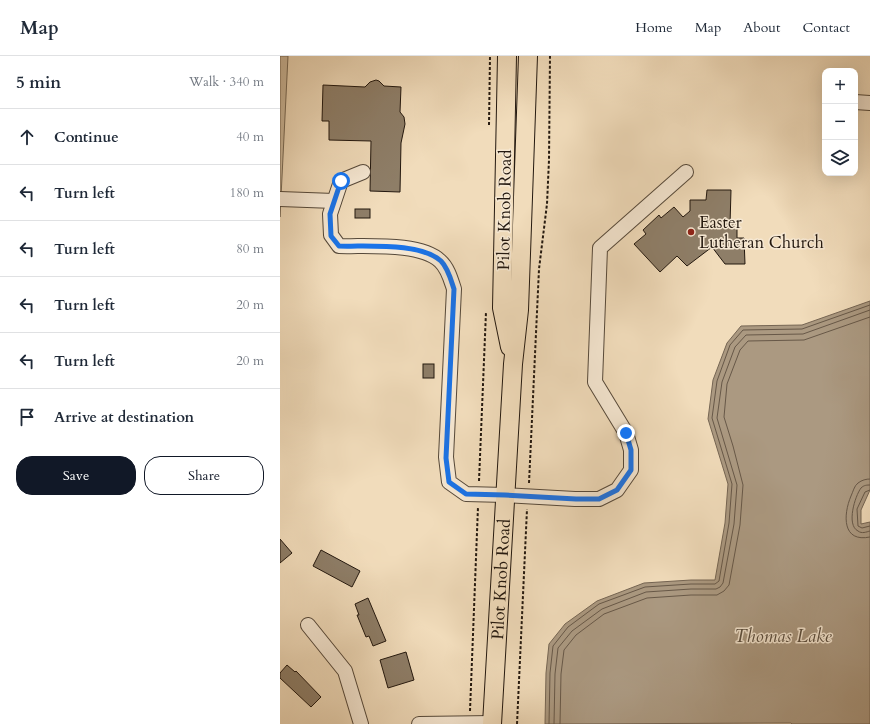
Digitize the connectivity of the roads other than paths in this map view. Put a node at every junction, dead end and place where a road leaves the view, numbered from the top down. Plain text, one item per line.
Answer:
1 (507, 56) edge
2 (528, 56) edge
3 (858, 102) edge
4 (870, 103) edge
5 (363, 172) dead end
6 (686, 172) dead end
7 (280, 199) edge
8 (334, 201) junction
9 (513, 364) junction
10 (505, 495) junction
11 (308, 625) dead end
12 (470, 723) edge
13 (361, 724) edge
14 (419, 724) edge
15 (492, 724) edge

1 - 9 main road, Pilot Knob Road
2 - 9 main road, Pilot Knob Road
3 - 4 street
5 - 8 street
6 - 10 street
7 - 8 street
8 - 10 street
9 - 10 main road, Pilot Knob Road
10 - 15 main road, Pilot Knob Road
11 - 13 street
12 - 14 street
12 - 15 street

